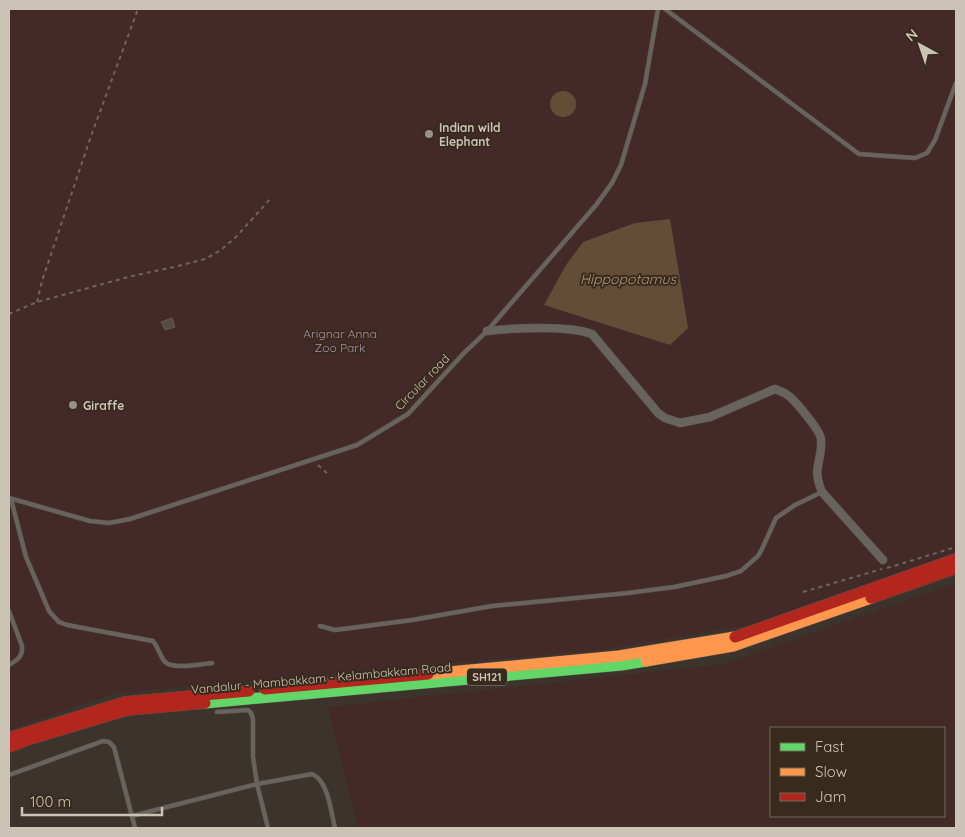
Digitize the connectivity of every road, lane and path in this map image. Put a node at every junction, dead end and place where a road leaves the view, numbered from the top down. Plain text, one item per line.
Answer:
1 (138, 9) edge
2 (658, 9) edge
3 (665, 9) edge
4 (956, 83) edge
5 (270, 199) dead end
6 (37, 302) junction
7 (9, 314) edge
8 (487, 330) junction
9 (312, 460) junction
10 (329, 475) dead end
11 (822, 492) junction
12 (10, 498) edge
13 (956, 547) edge
14 (883, 560) dead end
15 (956, 567) edge
16 (803, 592) dead end
17 (9, 612) edge
18 (320, 626) dead end
19 (620, 661) junction
20 (212, 663) dead end
21 (9, 665) edge
22 (217, 712) dead end
23 (9, 738) edge
24 (9, 747) edge
25 (9, 775) edge
26 (257, 784) junction
27 (132, 816) junction
28 (135, 828) edge
29 (268, 828) edge
30 (335, 828) edge

1 - 6 path
2 - 8 lane, Circular road
3 - 4 lane
5 - 6 path
6 - 7 path
8 - 9 lane, Circular road
8 - 11 street
9 - 10 path
9 - 12 lane, Circular road
11 - 14 street
11 - 18 lane
12 - 20 lane
13 - 16 path
15 - 19 main road, Vandalur - Mambakkam - Kelambakkam Road / SH121
17 - 21 lane
19 - 23 main road, Vandalur - Mambakkam - Kelambakkam Road / SH121
19 - 24 main road, Vandalur - Mambakkam - Kelambakkam Road / SH121
22 - 26 lane
25 - 27 lane
26 - 27 lane
26 - 29 lane
26 - 30 lane
27 - 28 lane

